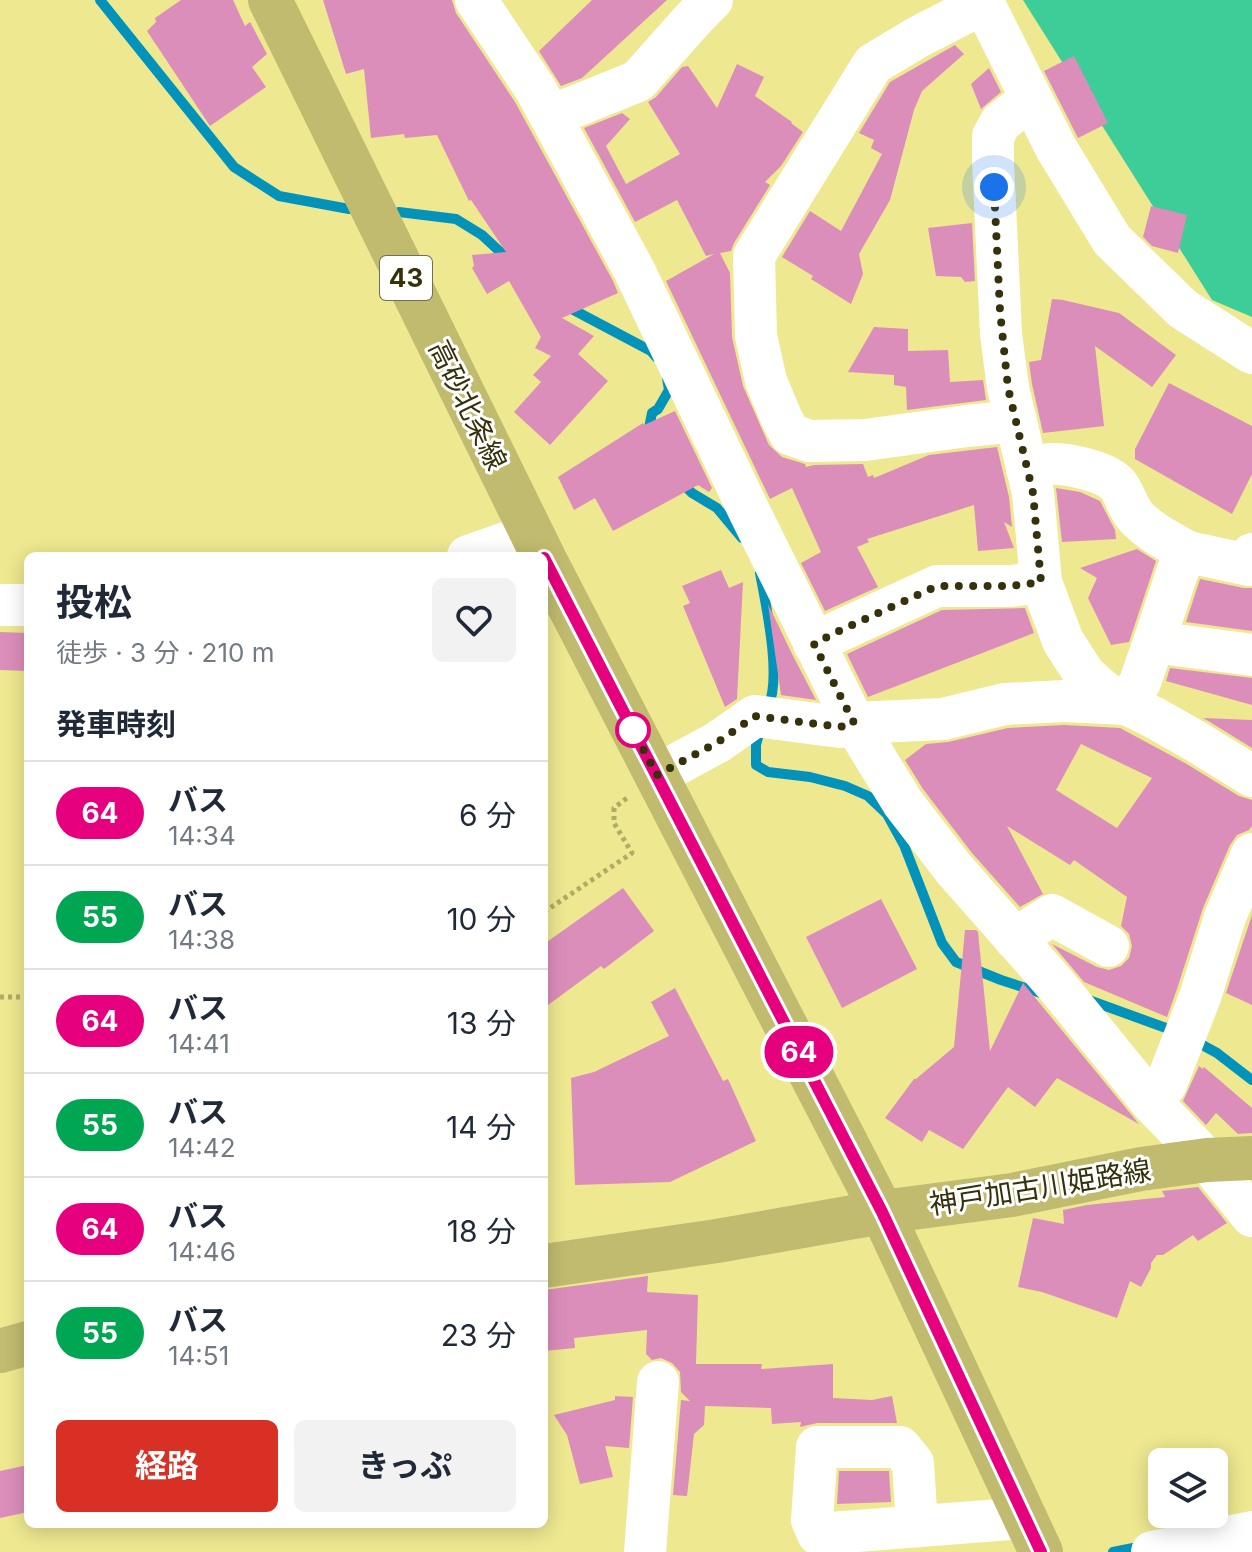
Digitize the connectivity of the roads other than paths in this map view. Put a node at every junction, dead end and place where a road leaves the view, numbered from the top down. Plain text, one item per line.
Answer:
1 (270, 0) edge
2 (476, 0) edge
3 (712, 0) edge
4 (983, 2) edge
5 (1031, 99) junction
6 (551, 116) junction
7 (1252, 353) edge
8 (1016, 421) junction
9 (1027, 469) junction
10 (540, 549) edge
11 (509, 552) edge
12 (1188, 552) junction
13 (1251, 562) edge
14 (548, 564) edge
15 (1041, 582) junction
16 (0, 605) edge
17 (24, 605) edge
18 (1154, 642) junction
19 (814, 644) junction
20 (1252, 655) edge
21 (1127, 704) junction
22 (854, 723) junction
23 (657, 775) junction
24 (1252, 776) edge
25 (1252, 854) edge
26 (1015, 939) junction
27 (1108, 946) dead end
28 (1152, 1103) junction
29 (1252, 1158) edge
30 (1207, 1160) junction
31 (882, 1212) junction
32 (1252, 1216) edge
33 (548, 1265) edge
34 (24, 1344) edge
35 (0, 1351) edge
36 (658, 1382) dead end
37 (917, 1526) dead end
38 (1252, 1532) edge
39 (1033, 1535) edge
40 (645, 1552) edge
41 (1152, 1552) edge

1 - 10 main road, 高砂北条線 / 43
2 - 6 street
3 - 6 street
4 - 5 street
4 - 8 street
5 - 7 street
5 - 8 street
6 - 19 street
8 - 9 street
9 - 12 street
9 - 15 street
10 - 11 street
12 - 13 street
12 - 18 street
14 - 23 main road, 高砂北条線 / 43
15 - 19 street
15 - 21 street
16 - 17 street
18 - 20 street
18 - 21 street
19 - 22 street
21 - 22 street
21 - 24 street
22 - 23 street
22 - 26 street
23 - 31 main road, 高砂北条線 / 43
25 - 28 street
26 - 27 street
26 - 28 street
28 - 30 street
29 - 30 main road, 神戸加古川姫路線
30 - 31 main road, 神戸加古川姫路線
30 - 32 street
31 - 33 main road, 神戸加古川姫路線
31 - 39 main road, 高砂北条線 / 43
34 - 35 main road
36 - 40 street
37 - 39 street
38 - 41 street

